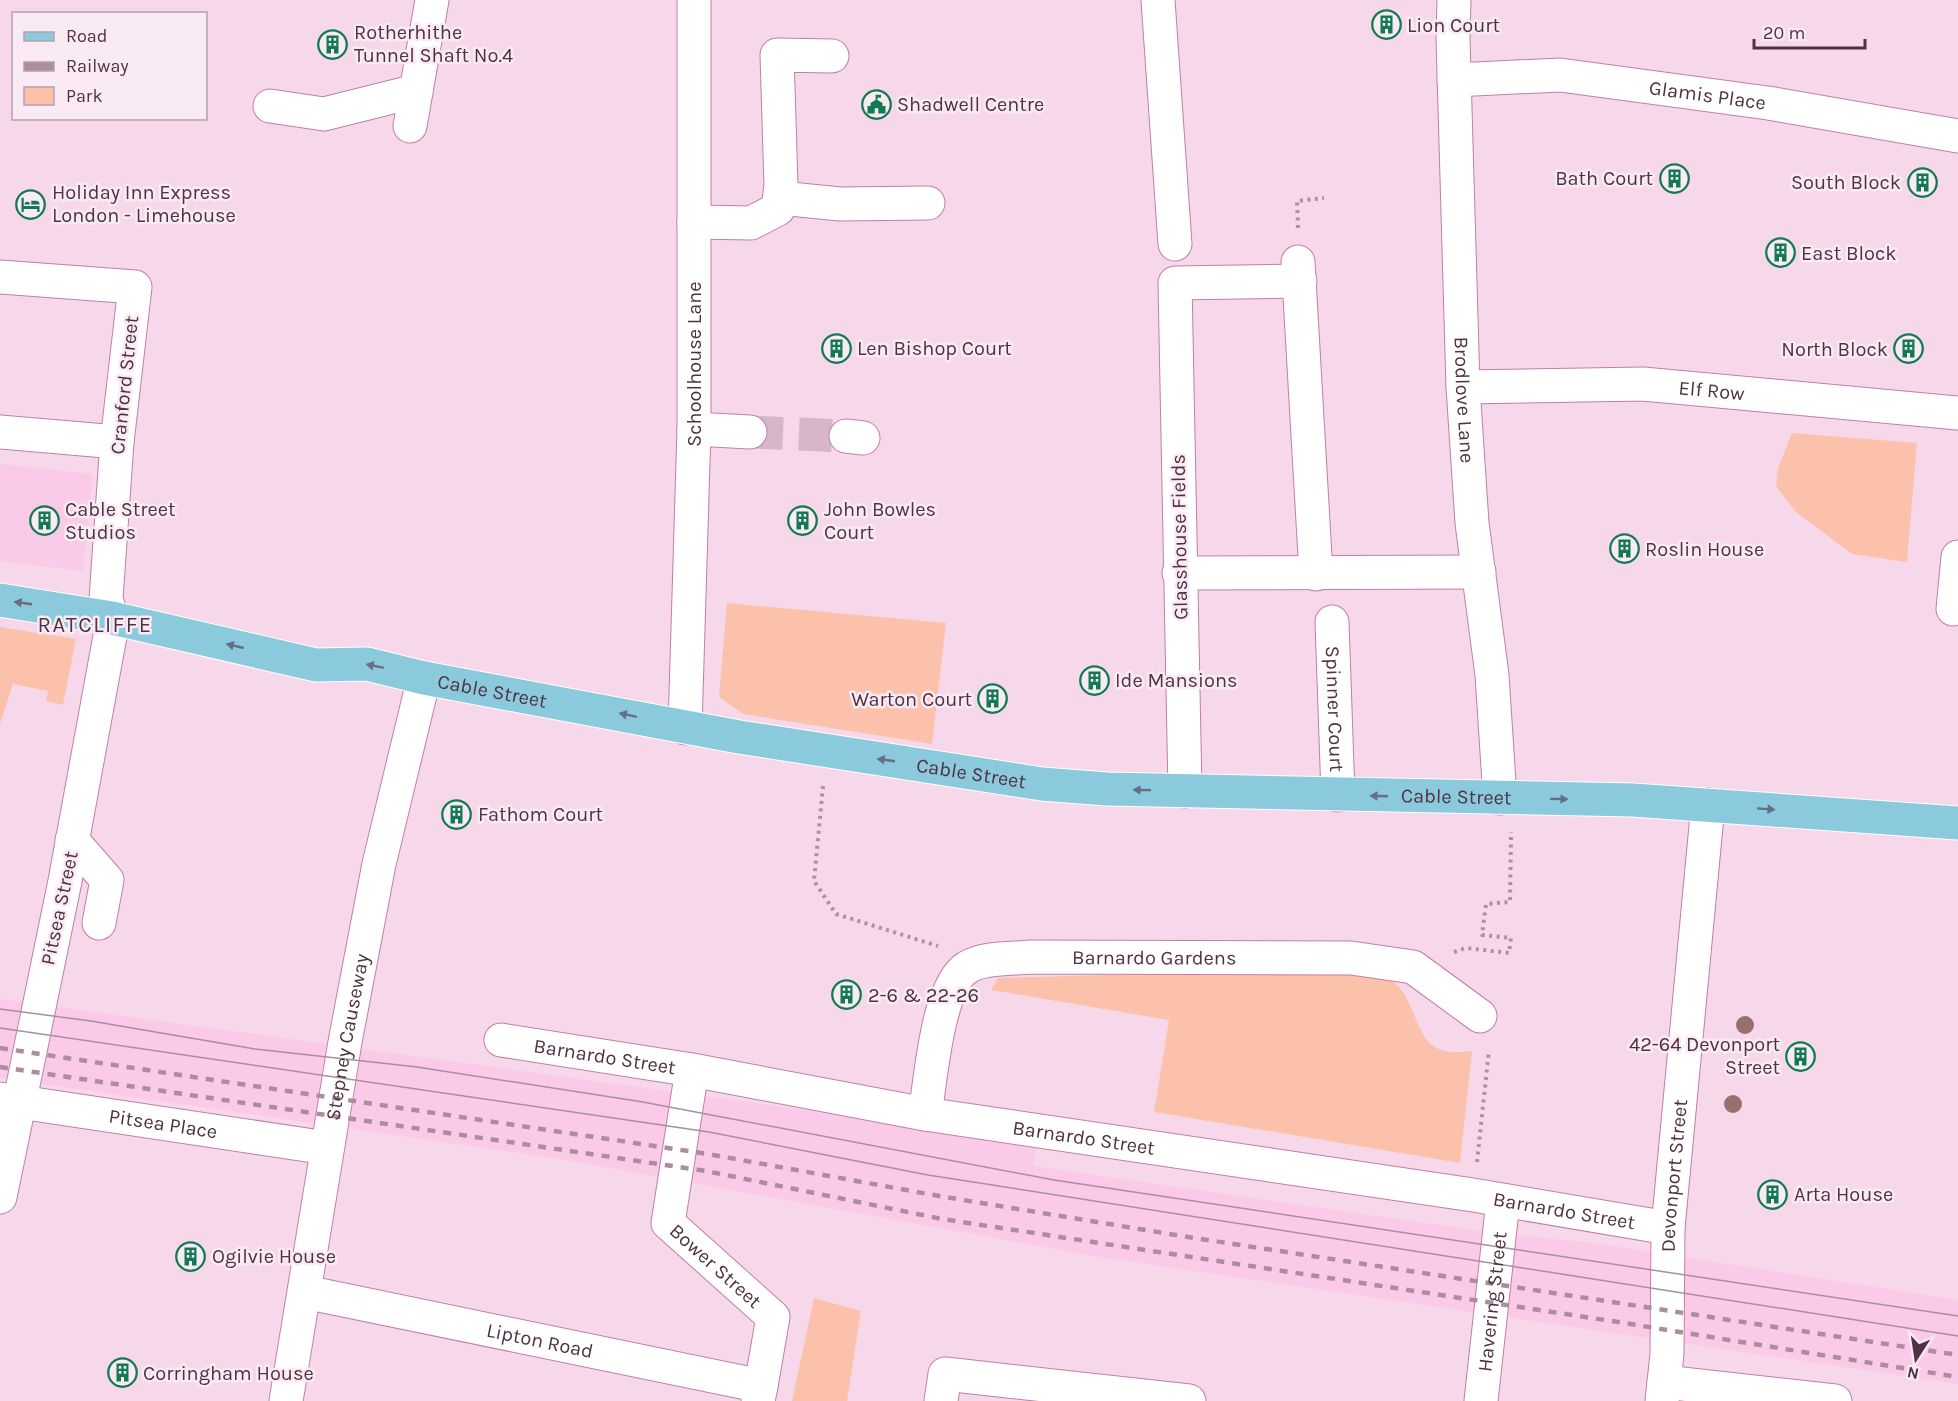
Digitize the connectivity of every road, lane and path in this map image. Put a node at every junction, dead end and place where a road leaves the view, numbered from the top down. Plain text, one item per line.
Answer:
1 (432, 0) edge
2 (694, 0) edge
3 (1158, 0) edge
4 (1454, 0) edge
5 (832, 56) dead end
6 (1454, 80) junction
7 (416, 91) junction
8 (270, 106) dead end
9 (410, 126) dead end
10 (1958, 136) edge
11 (780, 198) junction
12 (1324, 198) dead end
13 (928, 203) dead end
14 (694, 222) junction
15 (1175, 244) dead end
16 (1299, 272) junction
17 (0, 277) edge
18 (1463, 387) junction
19 (1958, 413) edge
20 (694, 429) junction
21 (0, 432) edge
22 (750, 432) tunnel mouth
23 (117, 442) junction
24 (1958, 557) edge
25 (1479, 572) junction
26 (1179, 573) junction
27 (1316, 574) junction
28 (0, 600) edge
29 (1953, 609) dead end
30 (112, 618) junction
31 (1332, 622) dead end
32 (424, 678) junction
33 (685, 728) junction
34 (824, 777) dead end
35 (1185, 791) junction
36 (1338, 795) junction
37 (1708, 805) junction
38 (1505, 813) junction
39 (1958, 823) edge
40 (72, 840) junction
41 (99, 923) dead end
42 (968, 967) junction
43 (1413, 967) junction
44 (1480, 1016) joint
45 (501, 1040) dead end
46 (692, 1070) junction
47 (9, 1100) edge
48 (925, 1114) junction
49 (327, 1148) junction
50 (0, 1197) edge
51 (1488, 1198) junction
52 (1668, 1228) junction
53 (305, 1292) junction
54 (1663, 1392) edge
55 (759, 1394) edge
56 (286, 1401) edge
57 (941, 1401) edge
58 (1189, 1401) edge
59 (1481, 1401) edge
60 (1835, 1401) edge

1 - 7 street
2 - 14 street, Schoolhouse Lane
3 - 15 street
4 - 6 street, Brodlove Lane
5 - 11 street
6 - 10 street, Glamis Place
6 - 18 street, Brodlove Lane
7 - 8 street
7 - 9 street
11 - 13 street
11 - 14 street
12 - 16 path
14 - 20 street, Schoolhouse Lane
16 - 26 street, Glasshouse Fields
16 - 27 street
17 - 23 street, Cranford Street
18 - 19 street, Elf Row
18 - 25 street, Brodlove Lane
20 - 22 street
20 - 33 street, Schoolhouse Lane
21 - 23 street
23 - 30 street, Cranford Street
24 - 29 street
25 - 27 street
25 - 38 street, Brodlove Lane
26 - 27 street
26 - 35 street, Glasshouse Fields
30 -> 28 main road, Cable Street
32 -> 30 main road, Cable Street
30 - 40 street, Pitsea Street
31 - 36 street, Spinner Court
33 -> 32 main road, Cable Street
32 - 49 street, Stepney Causeway
35 -> 33 main road, Cable Street
34 - 42 path
35 - 36 main road, Cable Street
38 -> 36 main road, Cable Street
38 -> 37 main road, Cable Street
37 -> 39 main road, Cable Street
37 - 52 street, Devonport Street
38 - 43 path
40 - 41 street
40 - 47 street, Pitsea Street
42 - 43 street, Barnardo Gardens
42 - 48 street
43 - 44 street, Barnardo Gardens
44 - 51 path
45 - 46 street, Barnardo Street
46 - 48 street, Barnardo Street
46 - 55 street, Bower Street
47 - 49 street, Pitsea Place
47 - 50 street, Pitsea Street
48 - 51 street, Barnardo Street
49 - 53 street, Stepney Causeway
51 - 52 street, Barnardo Street
51 - 59 street, Havering Street
52 - 54 street, Devonport Street
53 - 55 street, Lipton Road
53 - 56 street, Stepney Causeway
54 - 60 street
57 - 58 street

